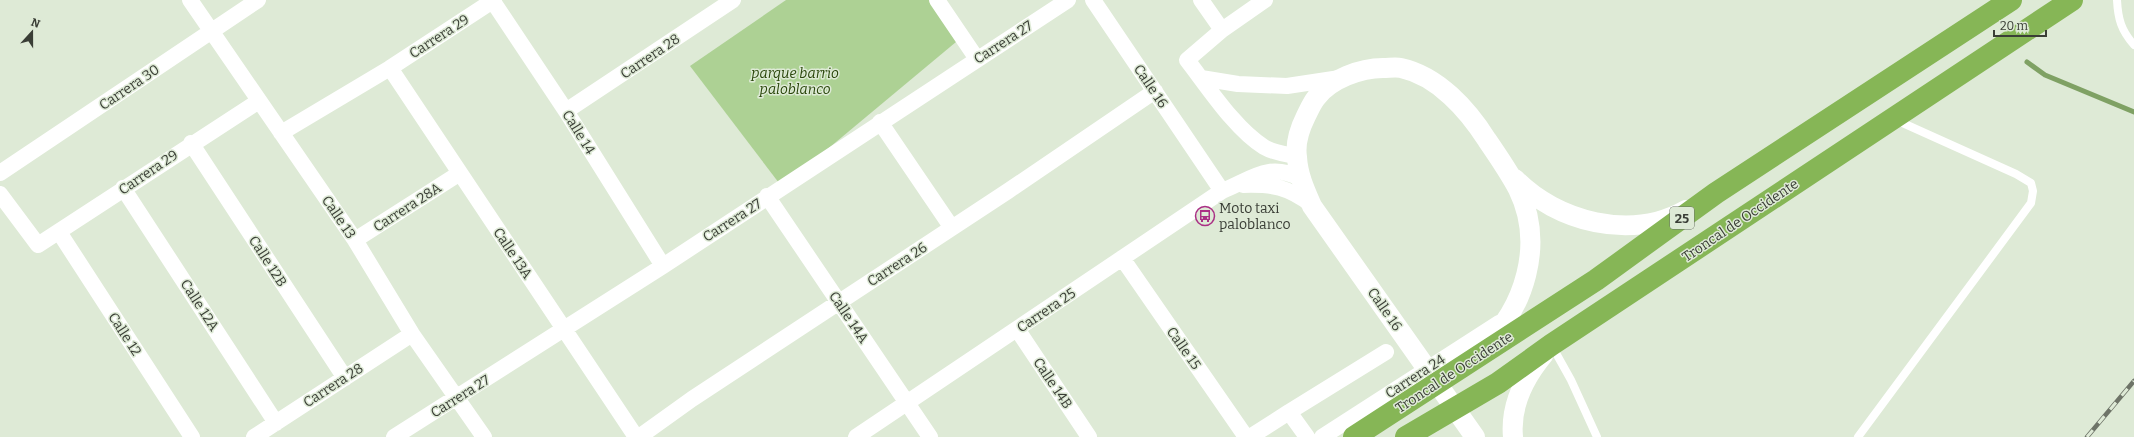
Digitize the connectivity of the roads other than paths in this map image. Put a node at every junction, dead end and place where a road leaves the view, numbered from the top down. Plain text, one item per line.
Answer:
1 (190, 0) edge
2 (258, 0) edge
3 (493, 0) edge
4 (733, 0) edge
5 (937, 0) edge
6 (1068, 0) edge
7 (1093, 0) edge
8 (1201, 0) edge
9 (1265, 0) edge
10 (2011, 0) edge
11 (2072, 0) edge
12 (2117, 0) edge
13 (1222, 30) junction
14 (212, 31) junction
15 (2134, 45) edge
16 (977, 59) junction
17 (390, 68) junction
18 (1201, 78) junction
19 (1341, 78) junction
20 (1155, 91) junction
21 (259, 101) junction
22 (566, 111) junction
23 (1891, 118) junction
24 (880, 122) junction
25 (281, 133) junction
26 (192, 143) junction
27 (1296, 156) junction
28 (1507, 170) junction
29 (0, 173) edge
30 (460, 173) junction
31 (1300, 178) junction
32 (1237, 185) junction
33 (123, 188) junction
34 (1222, 192) junction
35 (1716, 193) junction
36 (0, 194) edge
37 (767, 196) junction
38 (1312, 206) junction
39 (952, 228) junction
40 (59, 232) junction
41 (355, 240) junction
42 (1122, 258) junction
43 (663, 266) junction
44 (839, 302) junction
45 (1509, 317) junction
46 (564, 329) junction
47 (1017, 329) junction
48 (412, 334) junction
49 (1551, 345) junction
50 (1386, 352) dead end
51 (1466, 364) junction
52 (345, 378) junction
53 (457, 397) junction
54 (907, 403) junction
55 (1289, 412) junction
56 (276, 423) junction
57 (192, 437) edge
58 (254, 437) edge
59 (394, 437) edge
60 (484, 437) edge
61 (636, 437) edge
62 (639, 437) edge
63 (856, 437) edge
64 (930, 437) edge
65 (1089, 437) edge
66 (1246, 437) edge
67 (1250, 437) edge
68 (1307, 437) edge
69 (1322, 437) edge
70 (1354, 437) edge
71 (1406, 437) edge
72 (1475, 437) edge
73 (1513, 437) edge
74 (1597, 437) edge
75 (1858, 437) edge

1 - 14 street, Calle 13
2 - 14 street, Carrera 30
3 - 17 street, Carrera 29
3 - 22 street, Calle 14
4 - 22 street, Carrera 28
5 - 16 street
6 - 16 street, Carrera 27
7 - 20 street, Calle 16
8 - 13 street
9 - 13 street
10 - 35 highway, Troncal de Occidente / 25
11 - 23 highway, Troncal de Occidente / 25
12 - 15 lane
13 - 18 street
14 - 21 street, Calle 13
14 - 29 street, Carrera 30
16 - 24 street, Carrera 27
17 - 25 street, Carrera 29
17 - 30 street, Calle 13A
18 - 19 street
18 - 27 street
19 - 27 street, Calle 16
19 - 28 street, Calle 16
20 - 34 street, Calle 16
20 - 39 street, Carrera 26
21 - 25 street, Calle 13
21 - 26 street, Carrera 29
22 - 43 street, Calle 14
23 - 49 highway, Troncal de Occidente / 25
23 - 75 lane
24 - 37 street, Carrera 27
24 - 39 street
25 - 41 street, Calle 13
26 - 33 street, Carrera 29
26 - 52 street, Calle 12B
27 - 31 street, Calle 16
28 - 35 street
28 - 45 street
30 - 41 street, Carrera 28A
30 - 46 street, Calle 13A
31 - 32 street, Carrera 25
31 - 38 street, Calle 16
32 - 34 street, Carrera 25
32 - 38 street
33 - 40 street, Carrera 29
33 - 56 street, Calle 12A
34 - 42 street, Carrera 25
35 - 51 highway, Troncal de Occidente / 25
36 - 40 street, Carrera 29
37 - 43 street, Carrera 27
37 - 44 street, Calle 14A
38 - 72 street, Calle 16
39 - 44 street, Carrera 26
40 - 57 street, Calle 12
41 - 48 street, Calle 13
42 - 47 street, Carrera 25
42 - 66 street, Calle 15
43 - 46 street, Carrera 27
44 - 54 street, Calle 14A
44 - 62 street, Carrera 26
45 - 51 street
45 - 69 street, Carrera 24
46 - 53 street, Carrera 27
46 - 61 street, Calle 13A
47 - 54 street, Carrera 25
47 - 65 street, Calle 14B
48 - 52 street, Carrera 28
48 - 53 street, Calle 13
49 - 71 highway, Troncal de Occidente / 25
49 - 73 street
49 - 74 lane
50 - 55 street
51 - 70 highway, Troncal de Occidente / 25
52 - 56 street, Carrera 28
53 - 59 street, Carrera 27
53 - 60 street, Calle 13
54 - 63 street, Carrera 25
54 - 64 street, Calle 14A
55 - 67 street
55 - 68 street
56 - 58 street, Carrera 28

